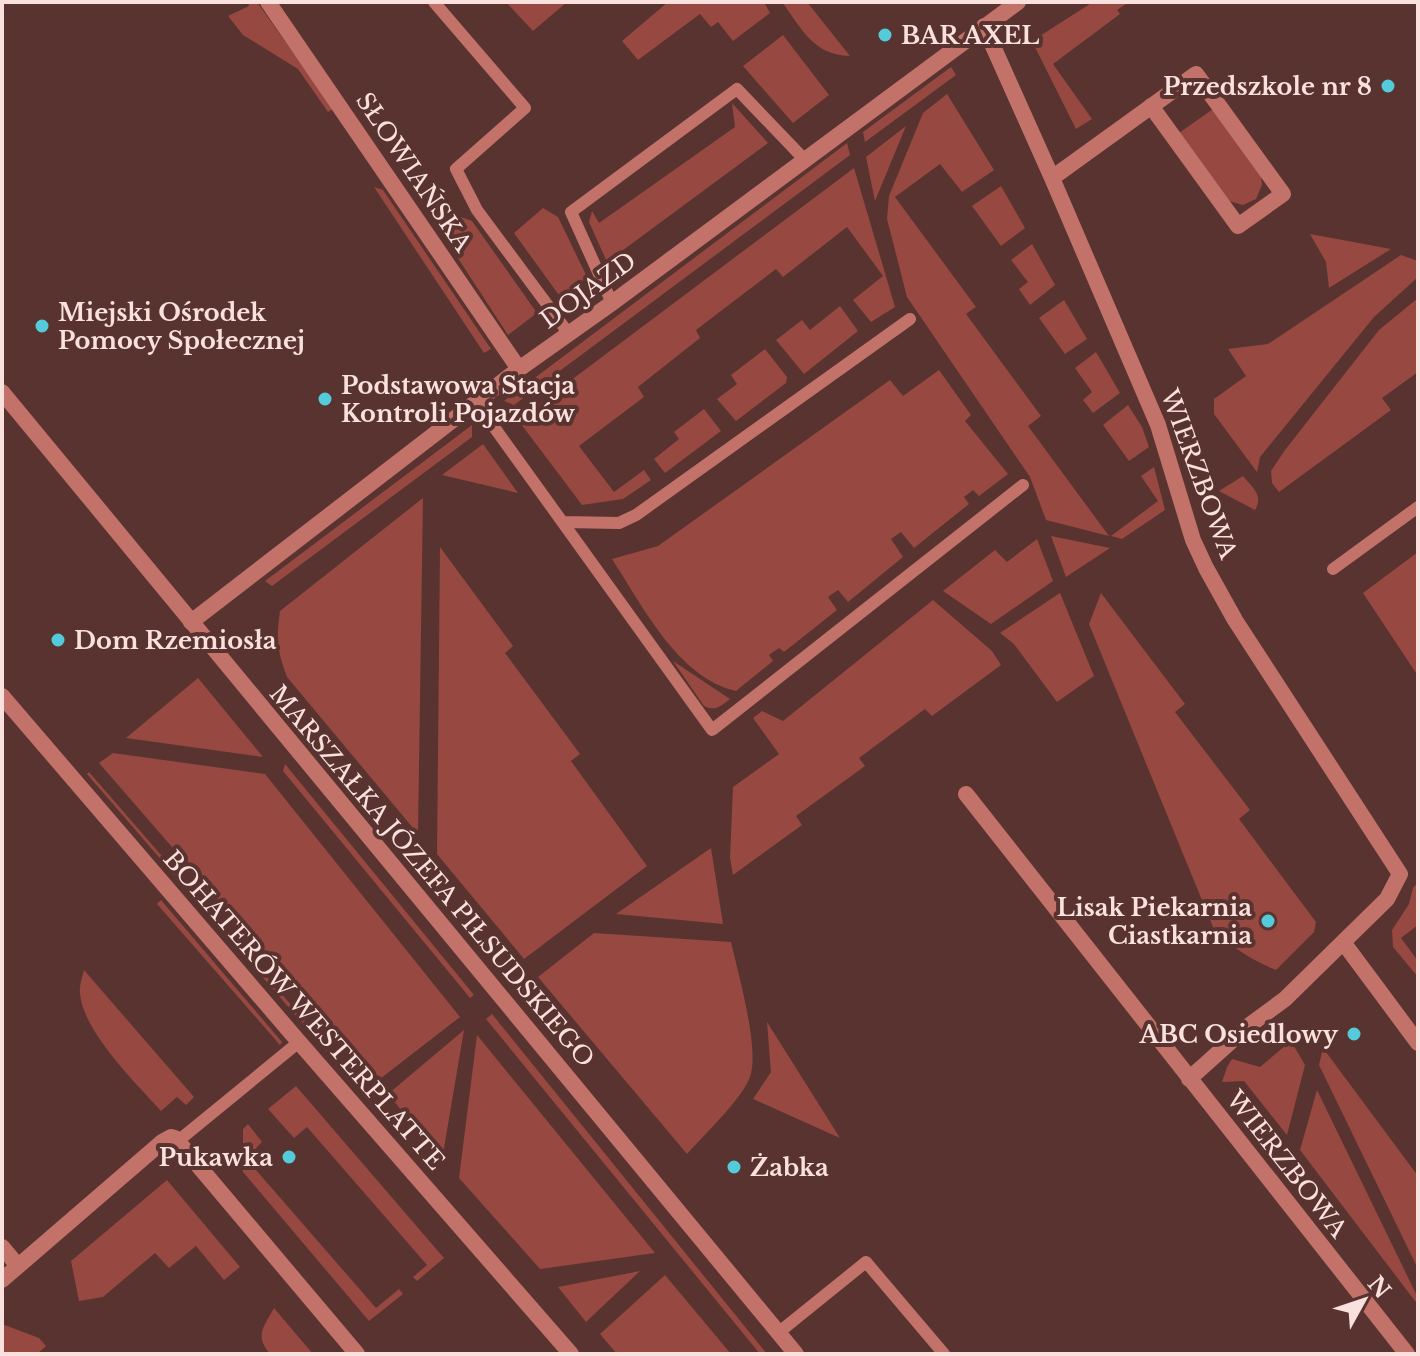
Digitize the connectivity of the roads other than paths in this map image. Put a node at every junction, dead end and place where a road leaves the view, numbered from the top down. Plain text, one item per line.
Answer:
1 (268, 2) edge
2 (434, 2) edge
3 (1018, 2) edge
4 (984, 26) junction
5 (1151, 106) junction
6 (804, 159) junction
7 (1052, 178) junction
8 (612, 303) junction
9 (910, 319) dead end
10 (569, 334) junction
11 (519, 369) junction
12 (2, 392) edge
13 (476, 402) junction
14 (1023, 485) dead end
15 (1418, 507) edge
16 (564, 522) junction
17 (1333, 569) dead end
18 (191, 622) junction
19 (2, 696) edge
20 (966, 794) dead end
21 (1343, 942) junction
22 (299, 1042) junction
23 (1418, 1043) edge
24 (1189, 1079) junction
25 (178, 1141) junction
26 (2, 1247) edge
27 (18, 1266) junction
28 (2, 1280) edge
29 (778, 1333) junction
30 (357, 1354) edge
31 (571, 1354) edge
32 (796, 1354) edge
33 (944, 1354) edge
34 (1407, 1354) edge

1 - 11 street, SŁOWIAŃSKA
2 - 10 lane
3 - 4 street, DOJAZD
4 - 6 street, DOJAZD
4 - 7 street, WIERZBOWA
5 - 5 street
5 - 7 street
6 - 8 street, DOJAZD
6 - 8 lane
7 - 21 street, WIERZBOWA
8 - 10 street, DOJAZD
9 - 16 lane
10 - 11 street, DOJAZD
11 - 13 street, DOJAZD
12 - 18 street, MARSZAŁKA JÓZEFA PIŁSUDSKIEGO
13 - 16 lane
13 - 18 street, DOJAZD
14 - 16 lane
15 - 17 lane
18 - 29 street, MARSZAŁKA JÓZEFA PIŁSUDSKIEGO
19 - 22 street, BOHATERÓW WESTERPLATTE
20 - 24 street, WIERZBOWA
21 - 23 street
21 - 24 street, WIERZBOWA
22 - 25 lane
22 - 31 street, BOHATERÓW WESTERPLATTE
24 - 34 street, WIERZBOWA
25 - 27 street
25 - 30 street
26 - 27 street
27 - 28 street
29 - 32 street, MARSZAŁKA JÓZEFA PIŁSUDSKIEGO
29 - 33 lane

